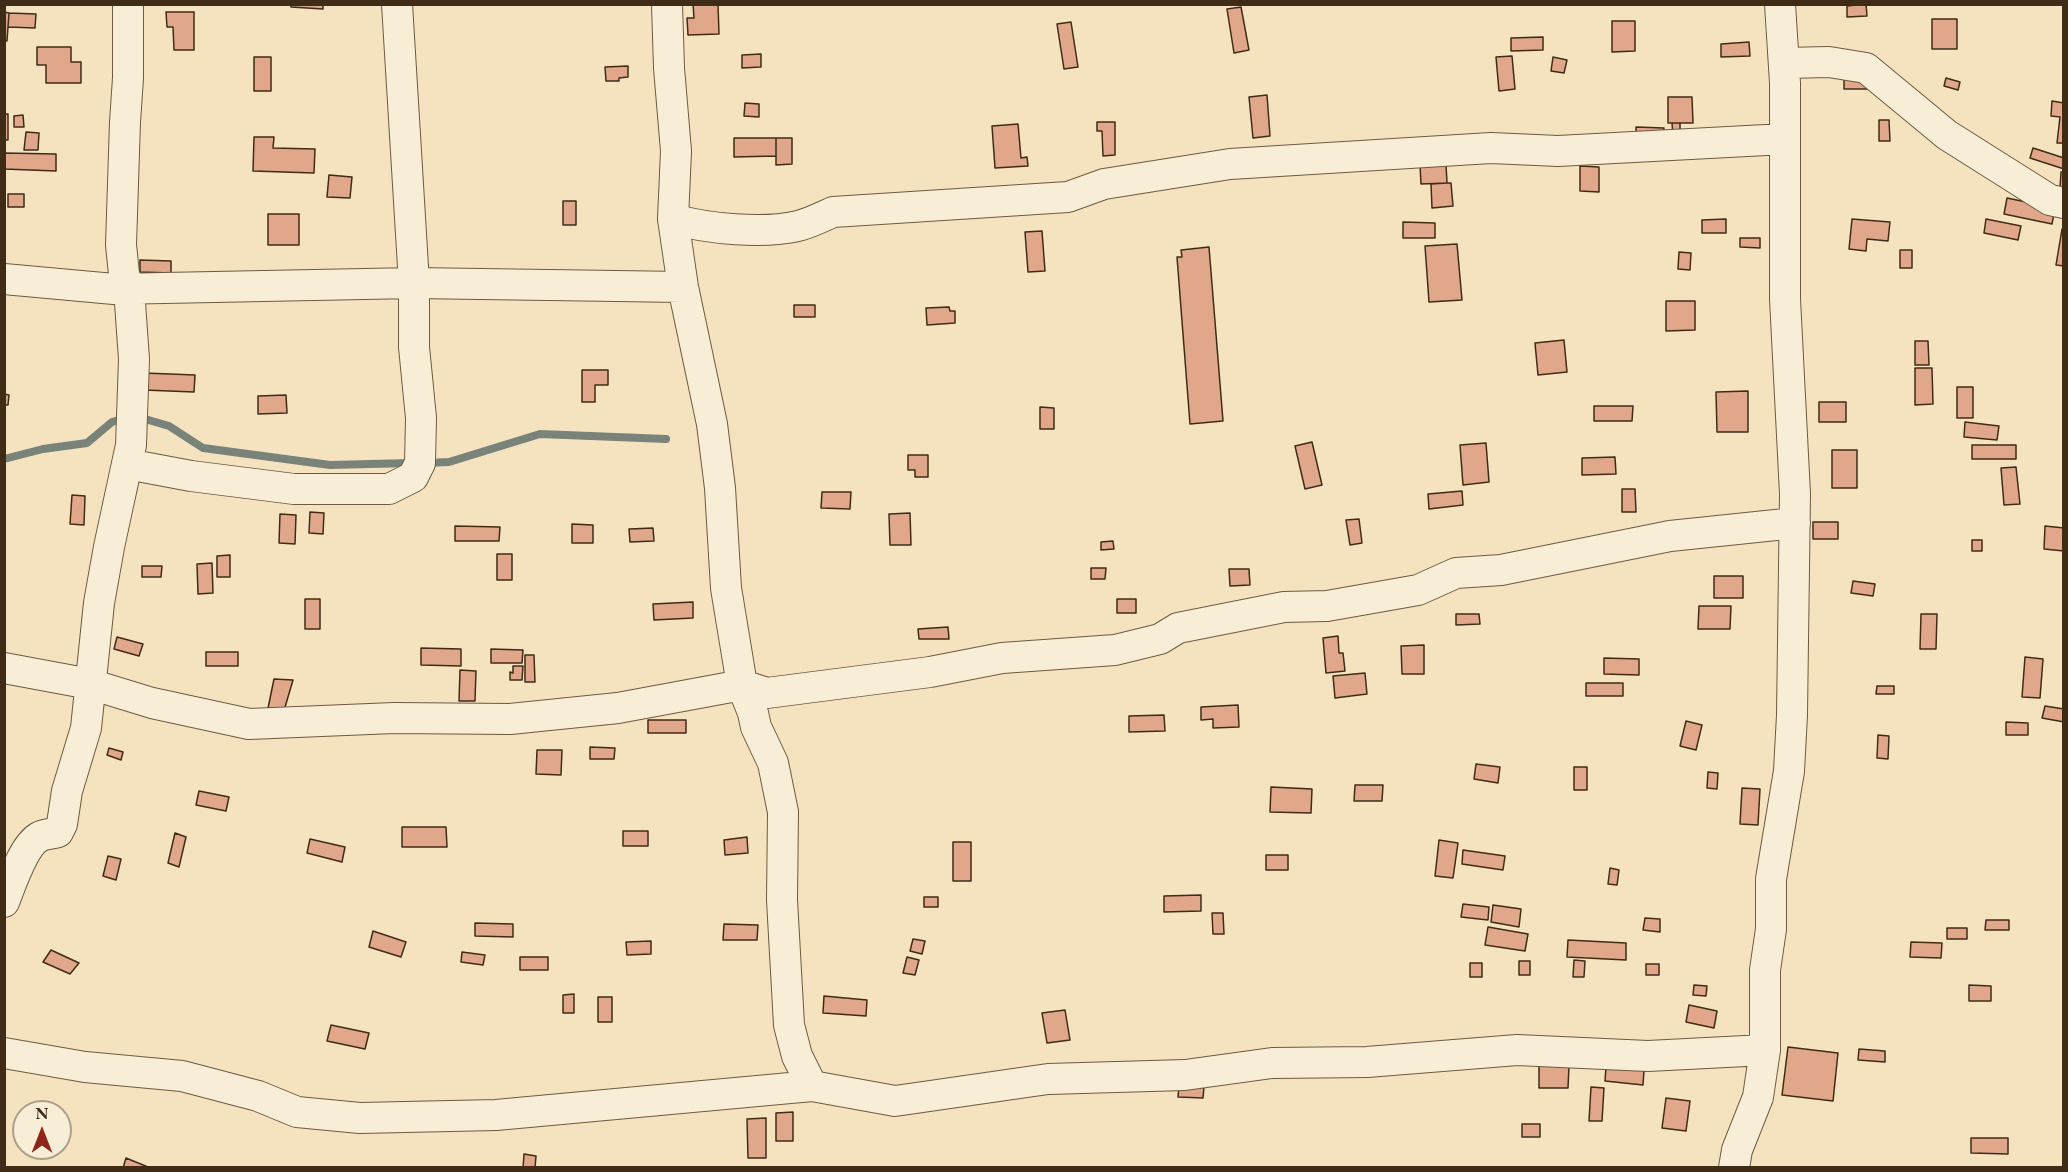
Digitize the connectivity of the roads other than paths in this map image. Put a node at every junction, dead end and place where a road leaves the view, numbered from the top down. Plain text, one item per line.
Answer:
1 (128, 4) edge
2 (397, 4) edge
3 (667, 4) edge
4 (1780, 4) edge
5 (1784, 63) junction
6 (1785, 139) junction
7 (2064, 203) edge
8 (673, 219) junction
9 (4, 279) edge
10 (414, 283) junction
11 (683, 287) junction
12 (129, 289) junction
13 (128, 464) junction
14 (1795, 523) junction
15 (4, 668) edge
16 (90, 684) junction
17 (741, 685) junction
18 (4, 902) edge
19 (1765, 1050) junction
20 (4, 1053) edge
21 (812, 1086) junction
22 (1734, 1167) edge

1 - 12 street
2 - 10 street
3 - 8 street
4 - 5 street
5 - 6 street
5 - 7 street
6 - 8 street
6 - 14 street
8 - 11 street
9 - 12 street
10 - 11 street
10 - 12 street
10 - 13 street
11 - 17 street
12 - 13 street
13 - 16 street
14 - 17 street
14 - 19 street
15 - 16 street
16 - 17 street
16 - 18 street
17 - 21 street
19 - 21 street
19 - 22 street
20 - 21 street

